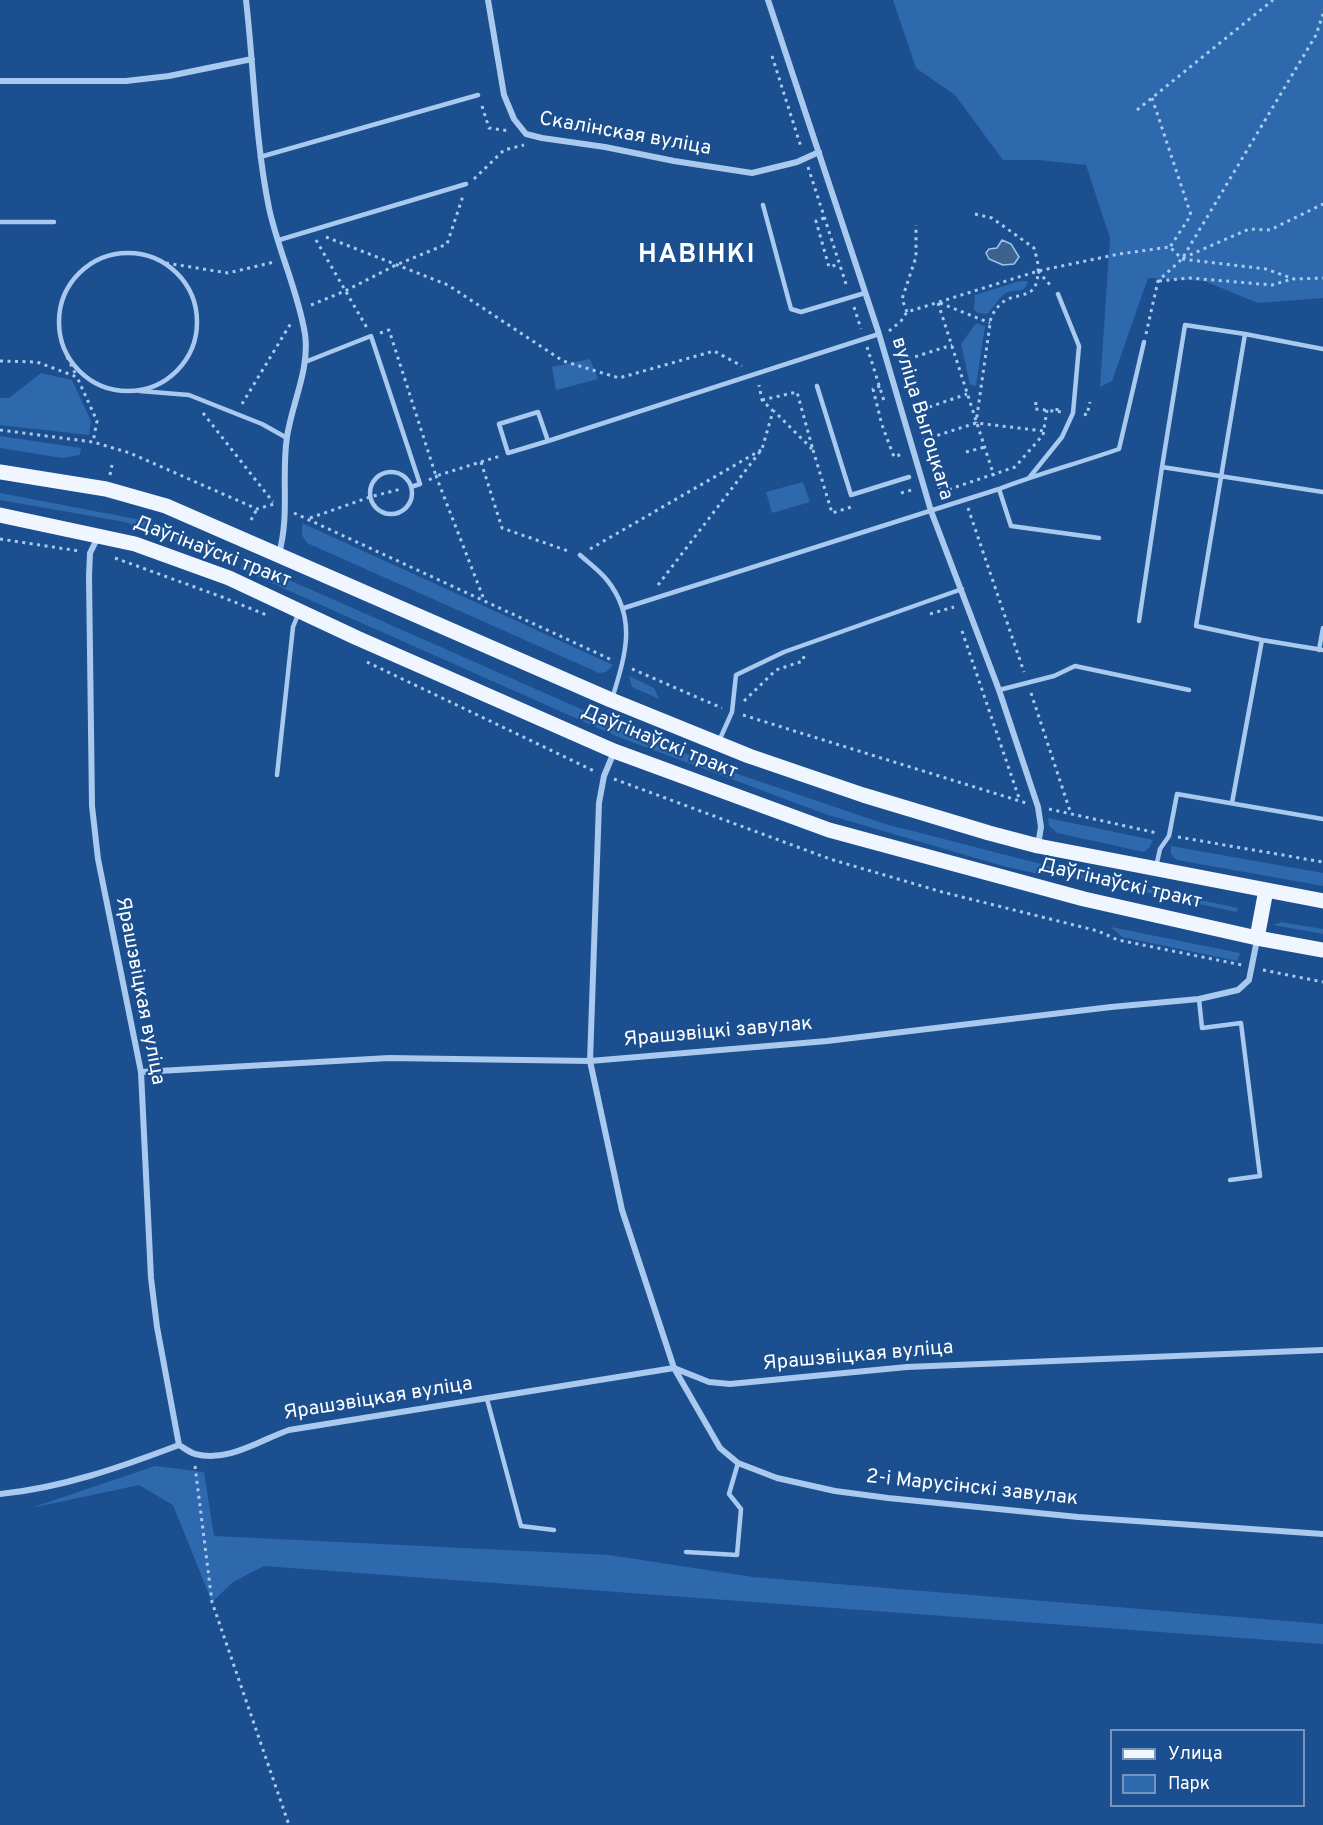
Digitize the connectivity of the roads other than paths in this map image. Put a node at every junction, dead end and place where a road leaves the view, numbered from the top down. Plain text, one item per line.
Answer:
1 (246, 0) edge
2 (488, 0) edge
3 (768, 0) edge
4 (252, 59) junction
5 (0, 81) edge
6 (478, 95) road end
7 (819, 152) junction
8 (260, 158) junction
9 (466, 184) road end
10 (763, 205) dead end
11 (0, 222) edge
12 (54, 222) dead end
13 (279, 240) junction
14 (865, 293) junction
15 (1058, 294) road end
16 (879, 334) junction
17 (1245, 334) junction
18 (1144, 342) road end
19 (1323, 349) edge
20 (305, 362) junction
21 (817, 386) dead end
22 (137, 391) junction
23 (287, 438) junction
24 (548, 441) junction
25 (1162, 467) junction
26 (0, 472) edge
27 (1221, 476) junction
28 (909, 477) dead end
29 (1029, 478) junction
30 (411, 487) junction
31 (999, 489) junction
32 (1323, 492) edge
33 (931, 511) junction
34 (0, 515) edge
35 (99, 535) junction
36 (1099, 538) dead end
37 (279, 554) junction
38 (580, 555) road end
39 (962, 590) junction
40 (624, 608) junction
41 (300, 610) junction
42 (1139, 621) dead end
43 (1323, 628) edge
44 (1262, 640) junction
45 (1321, 650) edge
46 (999, 690) junction
47 (1189, 690) dead end
48 (611, 700) junction
49 (718, 744) junction
50 (614, 750) junction
51 (277, 775) dead end
52 (1232, 803) junction
53 (1323, 819) edge
54 (1038, 846) junction
55 (1156, 870) junction
56 (1266, 890) junction
57 (1323, 901) edge
58 (1257, 939) junction
59 (1323, 950) edge
60 (1199, 999) junction
61 (590, 1061) junction
62 (141, 1072) junction
63 (1230, 1180) dead end
64 (1323, 1350) edge
65 (674, 1368) junction
66 (487, 1399) junction
67 (178, 1445) junction
68 (738, 1463) junction
69 (0, 1494) edge
70 (554, 1530) dead end
71 (1323, 1534) edge
72 (686, 1552) dead end

1 - 4 street
2 - 7 street, Скалінская вуліца
3 - 7 street, вуліца Выгоцкага
4 - 5 street
4 - 8 street
6 - 8 lane
7 - 14 street, вуліца Выгоцкага
8 - 13 street
9 - 13 lane
10 - 14 lane
11 - 12 lane
13 - 20 street
14 - 16 street, вуліца Выгоцкага
15 - 29 lane
16 - 24 lane
16 - 33 street, вуліца Выгоцкага
17 - 19 lane
17 - 25 lane
17 - 27 lane
18 - 29 lane
20 - 23 street
20 - 30 lane
21 - 28 lane
22 - 22 lane
22 - 23 lane
23 - 37 street
24 - 24 lane
25 - 27 lane
25 - 42 lane
26 - 37 main road, Даўгінаўскі тракт
27 - 32 lane
27 - 44 lane
29 - 31 lane
30 - 30 lane
31 - 33 lane
31 - 36 lane
33 - 39 street, вуліца Выгоцкага
33 - 40 lane
34 - 35 main road, Даўгінаўскі тракт
35 - 41 main road, Даўгінаўскі тракт
35 - 62 street, Ярашэвіцкая вуліца
37 - 48 main road, Даўгінаўскі тракт
38 - 40 lane
39 - 46 street, вуліца Выгоцкага
39 - 49 lane
40 - 48 lane
41 - 50 main road, Даўгінаўскі тракт
41 - 51 lane
43 - 45 lane
44 - 45 lane
44 - 52 lane
46 - 47 lane
46 - 54 street, вуліца Выгоцкага
48 - 49 main road, Даўгінаўскі тракт
49 - 54 main road, Даўгінаўскі тракт
50 - 58 main road, Даўгінаўскі тракт
50 - 61 street, 2-і Марусінскі завулак
52 - 53 lane
52 - 55 lane
54 - 55 main road, Даўгінаўскі тракт
55 - 56 main road, Даўгінаўскі тракт
56 - 57 main road, Даўгінаўскі тракт
56 - 58 main road
58 - 59 main road, Даўгінаўскі тракт
58 - 60 street, Ярашэвіцкі завулак
60 - 61 street, Ярашэвіцкі завулак
60 - 63 lane
61 - 62 street, Ярашэвіцкі завулак
61 - 65 street, 2-і Марусінскі завулак
62 - 67 street, Ярашэвіцкая вуліца
64 - 65 street, Ярашэвіцкая вуліца
65 - 66 street, Ярашэвіцкая вуліца
65 - 68 street, 2-і Марусінскі завулак
66 - 67 street, Ярашэвіцкая вуліца
66 - 70 lane
67 - 69 street
68 - 71 street, 2-і Марусінскі завулак
68 - 72 lane

